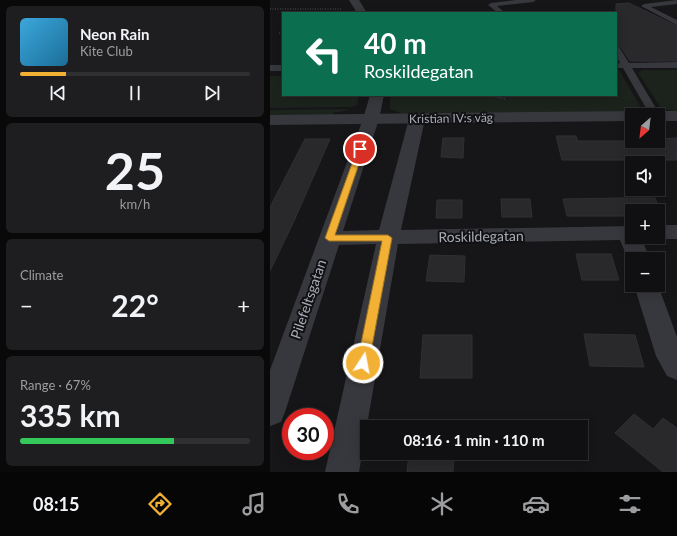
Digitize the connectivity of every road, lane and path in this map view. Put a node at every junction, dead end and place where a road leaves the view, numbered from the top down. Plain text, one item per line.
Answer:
1 (534, 0) edge
2 (496, 2) edge
3 (677, 2) edge
4 (358, 7) edge
5 (270, 9) edge
6 (501, 12) edge
7 (677, 23) edge
8 (617, 52) edge
9 (677, 65) edge
10 (617, 66) edge
11 (626, 66) junction
12 (270, 68) edge
13 (282, 68) edge
14 (377, 96) edge
15 (651, 108) edge
16 (625, 116) edge
17 (665, 116) edge
18 (677, 116) edge
19 (371, 119) junction
20 (416, 119) junction
21 (270, 120) edge
22 (665, 232) edge
23 (677, 232) edge
24 (625, 233) edge
25 (329, 238) junction
26 (388, 238) junction
27 (648, 292) edge
28 (677, 368) edge
29 (270, 412) edge
30 (342, 472) edge

1 - 2 lane
2 - 6 lane
3 - 7 lane
4 - 5 path
8 - 11 lane
9 - 11 lane
10 - 11 lane
11 - 15 lane
12 - 13 lane
14 - 19 street, Pilefeltsgatan
16 - 20 street, Kristian IV:s väg
17 - 18 street
19 - 20 street, Kristian IV:s väg
19 - 21 street, Kristian IV:s väg
19 - 25 street, Pilefeltsgatan
20 - 26 street
22 - 23 street
24 - 26 street, Roskildegatan
25 - 26 street, Roskildegatan
25 - 29 street, Pilefeltsgatan
26 - 30 street
27 - 28 street

